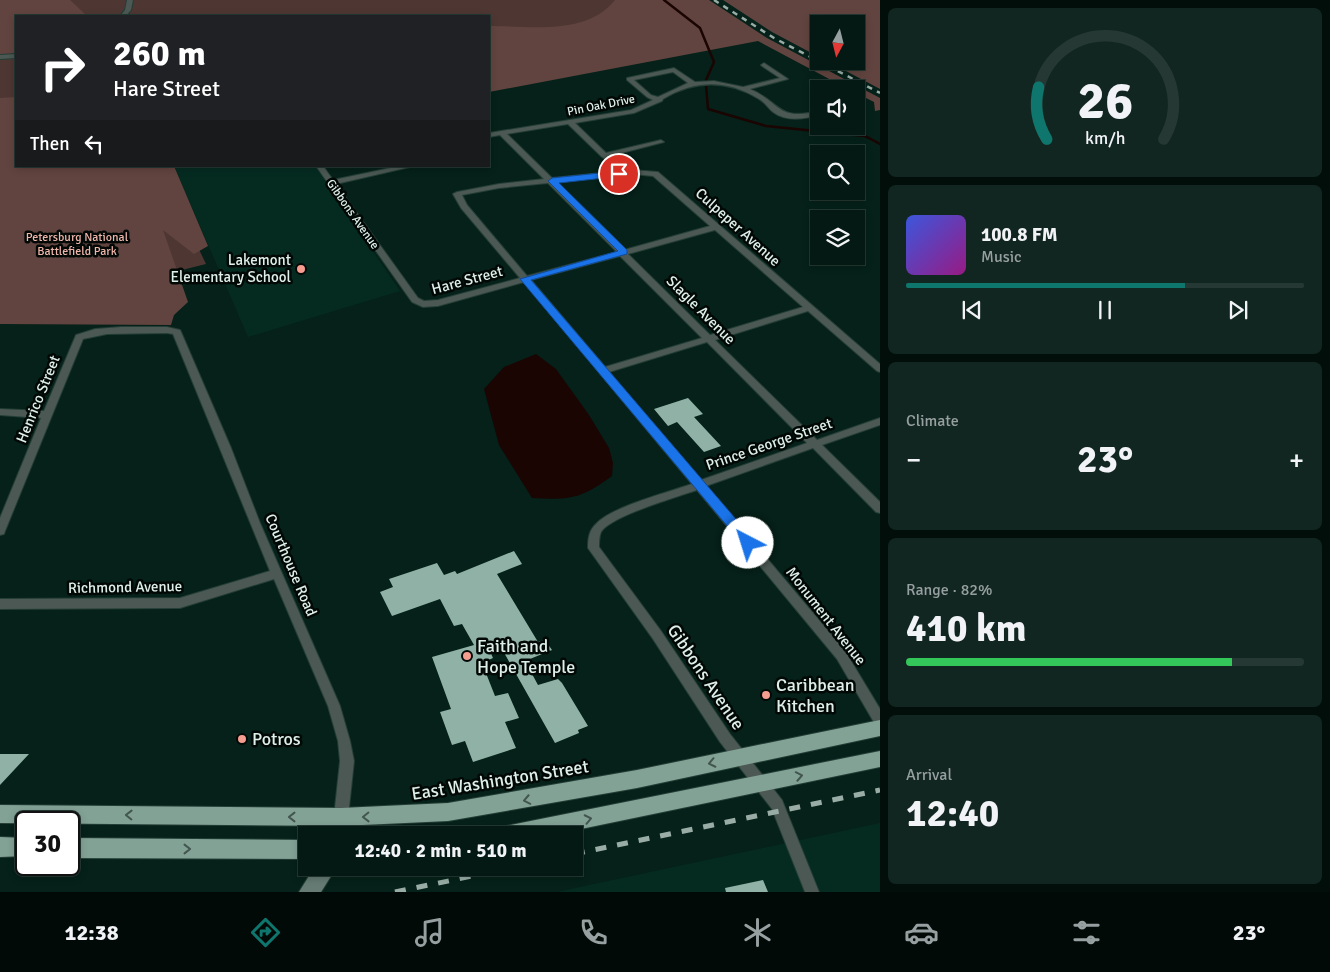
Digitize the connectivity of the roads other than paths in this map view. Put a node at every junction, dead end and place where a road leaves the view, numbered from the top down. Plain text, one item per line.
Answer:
1 (130, 0) edge
2 (124, 15) edge
3 (15, 56) edge
4 (0, 57) edge
5 (764, 65) dead end
6 (693, 83) junction
7 (742, 89) junction
8 (660, 100) junction
9 (810, 115) edge
10 (570, 123) junction
11 (502, 132) junction
12 (490, 135) edge
13 (661, 142) dead end
14 (605, 155) junction
15 (618, 166) dead end
16 (320, 167) edge
17 (406, 167) edge
18 (552, 181) junction
19 (331, 183) junction
20 (716, 228) junction
21 (624, 252) junction
22 (387, 262) joint
23 (525, 279) junction
24 (809, 308) junction
25 (82, 334) joint
26 (710, 338) junction
27 (880, 370) edge
28 (602, 371) junction
29 (0, 412) edge
30 (48, 415) junction
31 (880, 421) edge
32 (815, 443) junction
33 (699, 484) junction
34 (640, 506) joint
35 (880, 509) edge
36 (0, 531) edge
37 (277, 574) junction
38 (0, 604) edge
39 (880, 720) edge
40 (880, 728) edge
41 (741, 757) junction
42 (880, 759) edge
43 (762, 783) junction
44 (0, 814) edge
45 (338, 826) edge
46 (550, 826) edge
47 (0, 847) edge
48 (15, 847) edge
49 (80, 848) edge
50 (298, 850) edge
51 (320, 876) edge
52 (309, 892) edge
53 (812, 892) edge

1 - 2 street
3 - 4 street
5 - 7 street
6 - 7 street, Pin Oak Drive
6 - 8 street, Pin Oak Drive
6 - 8 street
7 - 9 street, Pin Oak Drive
8 - 10 street, Pin Oak Drive
10 - 11 street, Pin Oak Drive
10 - 14 street
11 - 12 street, Pin Oak Drive
11 - 18 street, Slagle Avenue
13 - 14 street
14 - 15 street
16 - 19 street, Gibbons Avenue
17 - 19 street
18 - 20 street, Culpeper Avenue
18 - 21 street, Slagle Avenue
18 - 23 street, Monument Avenue
19 - 22 street, Gibbons Avenue
20 - 21 street, Hare Street
20 - 24 street, Culpeper Avenue
21 - 23 street, Hare Street
21 - 26 street, Slagle Avenue
22 - 23 street, Hare Street
23 - 28 street, Monument Avenue
24 - 26 street
24 - 27 street, Culpeper Avenue
25 - 30 street, Henrico Street
25 - 37 street, Courthouse Road
26 - 28 street
26 - 32 street, Slagle Avenue
28 - 33 street, Monument Avenue
29 - 30 street
30 - 36 street, Henrico Street
31 - 32 street, Prince George Street
32 - 33 street, Prince George Street
32 - 35 street, Slagle Avenue
33 - 34 street, Prince George Street
33 - 39 street, Monument Avenue
34 - 41 street, Gibbons Avenue
37 - 38 street, Richmond Avenue
37 - 45 street, Courthouse Road
40 - 41 highway, East Washington Street
41 - 43 street, Gibbons Avenue
41 -> 45 highway, East Washington Street
43 -> 42 highway
46 -> 43 highway
43 - 53 street, Gibbons Avenue
45 -> 44 highway, East Washington Street
47 - 48 highway
49 -> 50 highway
51 - 52 main road

